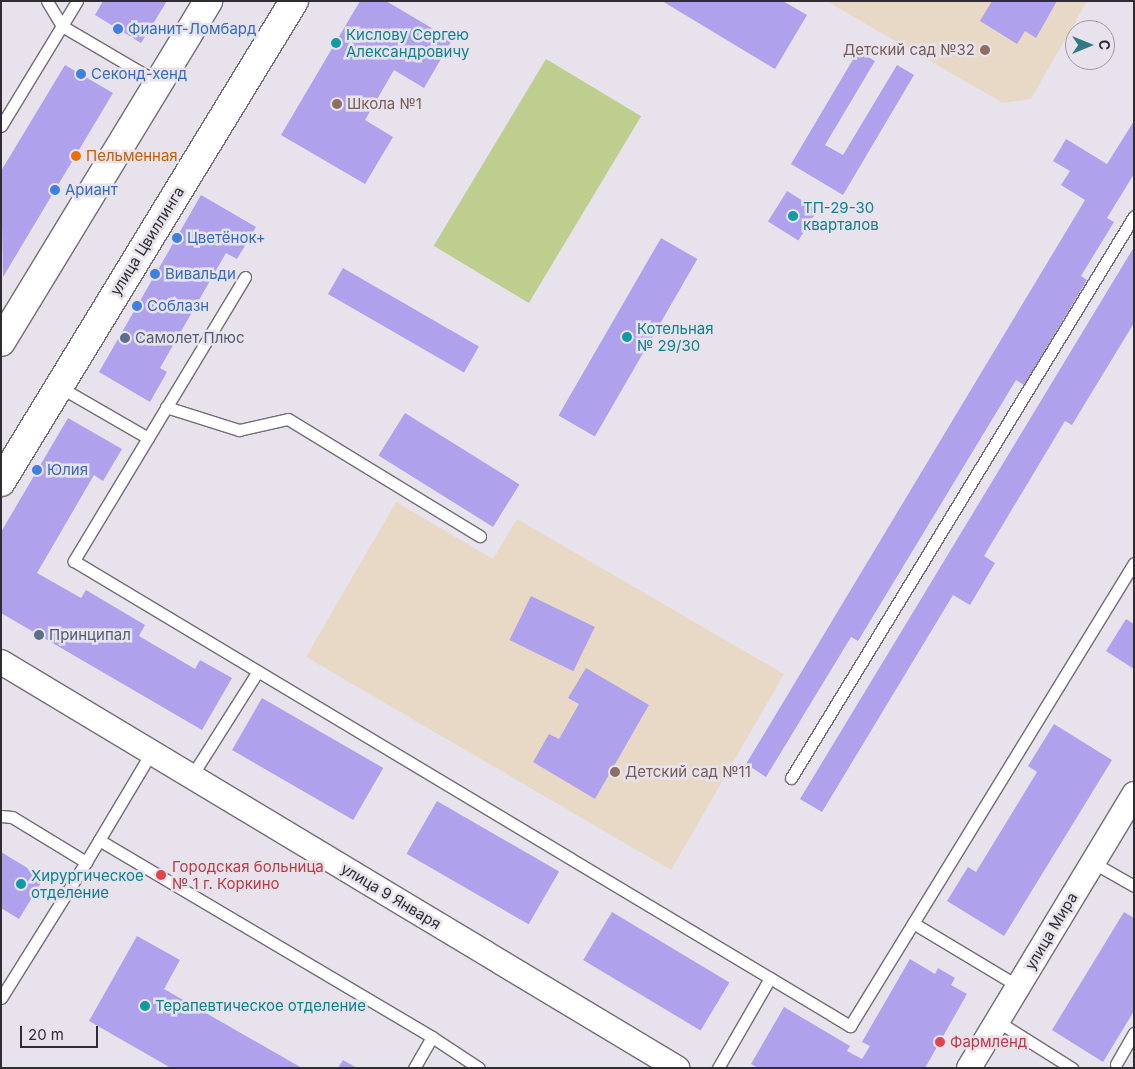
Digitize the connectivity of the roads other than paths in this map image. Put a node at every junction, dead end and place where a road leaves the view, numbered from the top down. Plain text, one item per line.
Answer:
1 (47, 1) edge
2 (77, 1) edge
3 (208, 1) edge
4 (294, 1) edge
5 (62, 26) junction
6 (159, 83) junction
7 (1, 126) edge
8 (1134, 216) edge
9 (245, 277) dead end
10 (1, 342) edge
11 (58, 386) junction
12 (166, 408) junction
13 (148, 438) junction
14 (1, 482) edge
15 (480, 536) dead end
16 (1134, 563) edge
17 (1, 662) edge
18 (258, 671) junction
19 (151, 753) junction
20 (191, 777) junction
21 (791, 778) dead end
22 (1134, 794) edge
23 (1, 816) edge
24 (99, 840) junction
25 (86, 862) junction
26 (1092, 862) junction
27 (1134, 886) edge
28 (913, 922) junction
29 (770, 978) junction
30 (1018, 986) junction
31 (1, 998) edge
32 (997, 1021) junction
33 (1134, 1033) edge
34 (432, 1037) junction
35 (1116, 1064) dead end
36 (414, 1068) edge
37 (479, 1068) edge
38 (677, 1068) edge
39 (718, 1068) edge
40 (969, 1068) edge
41 (1072, 1068) edge

1 - 5 lane
2 - 5 lane
3 - 6 street
4 - 11 street, улица Цвиллинга
5 - 6 lane
5 - 7 lane
6 - 10 street
8 - 21 lane
9 - 12 lane
11 - 13 lane
11 - 14 street, улица Цвиллинга
12 - 13 lane
12 - 15 lane
13 - 18 lane
16 - 28 lane
17 - 19 street, улица 9 Января
18 - 20 lane
18 - 29 lane
19 - 20 street, улица 9 Января
19 - 24 lane
20 - 38 street, улица 9 Января
22 - 26 street, улица Мира
23 - 25 lane
24 - 25 lane
24 - 34 lane
25 - 31 lane
26 - 27 lane
26 - 30 street, улица Мира
28 - 29 lane
28 - 30 lane
29 - 39 lane
30 - 32 street, улица Мира
32 - 40 street, улица Мира
32 - 41 lane
33 - 35 lane
34 - 36 lane
34 - 37 lane

